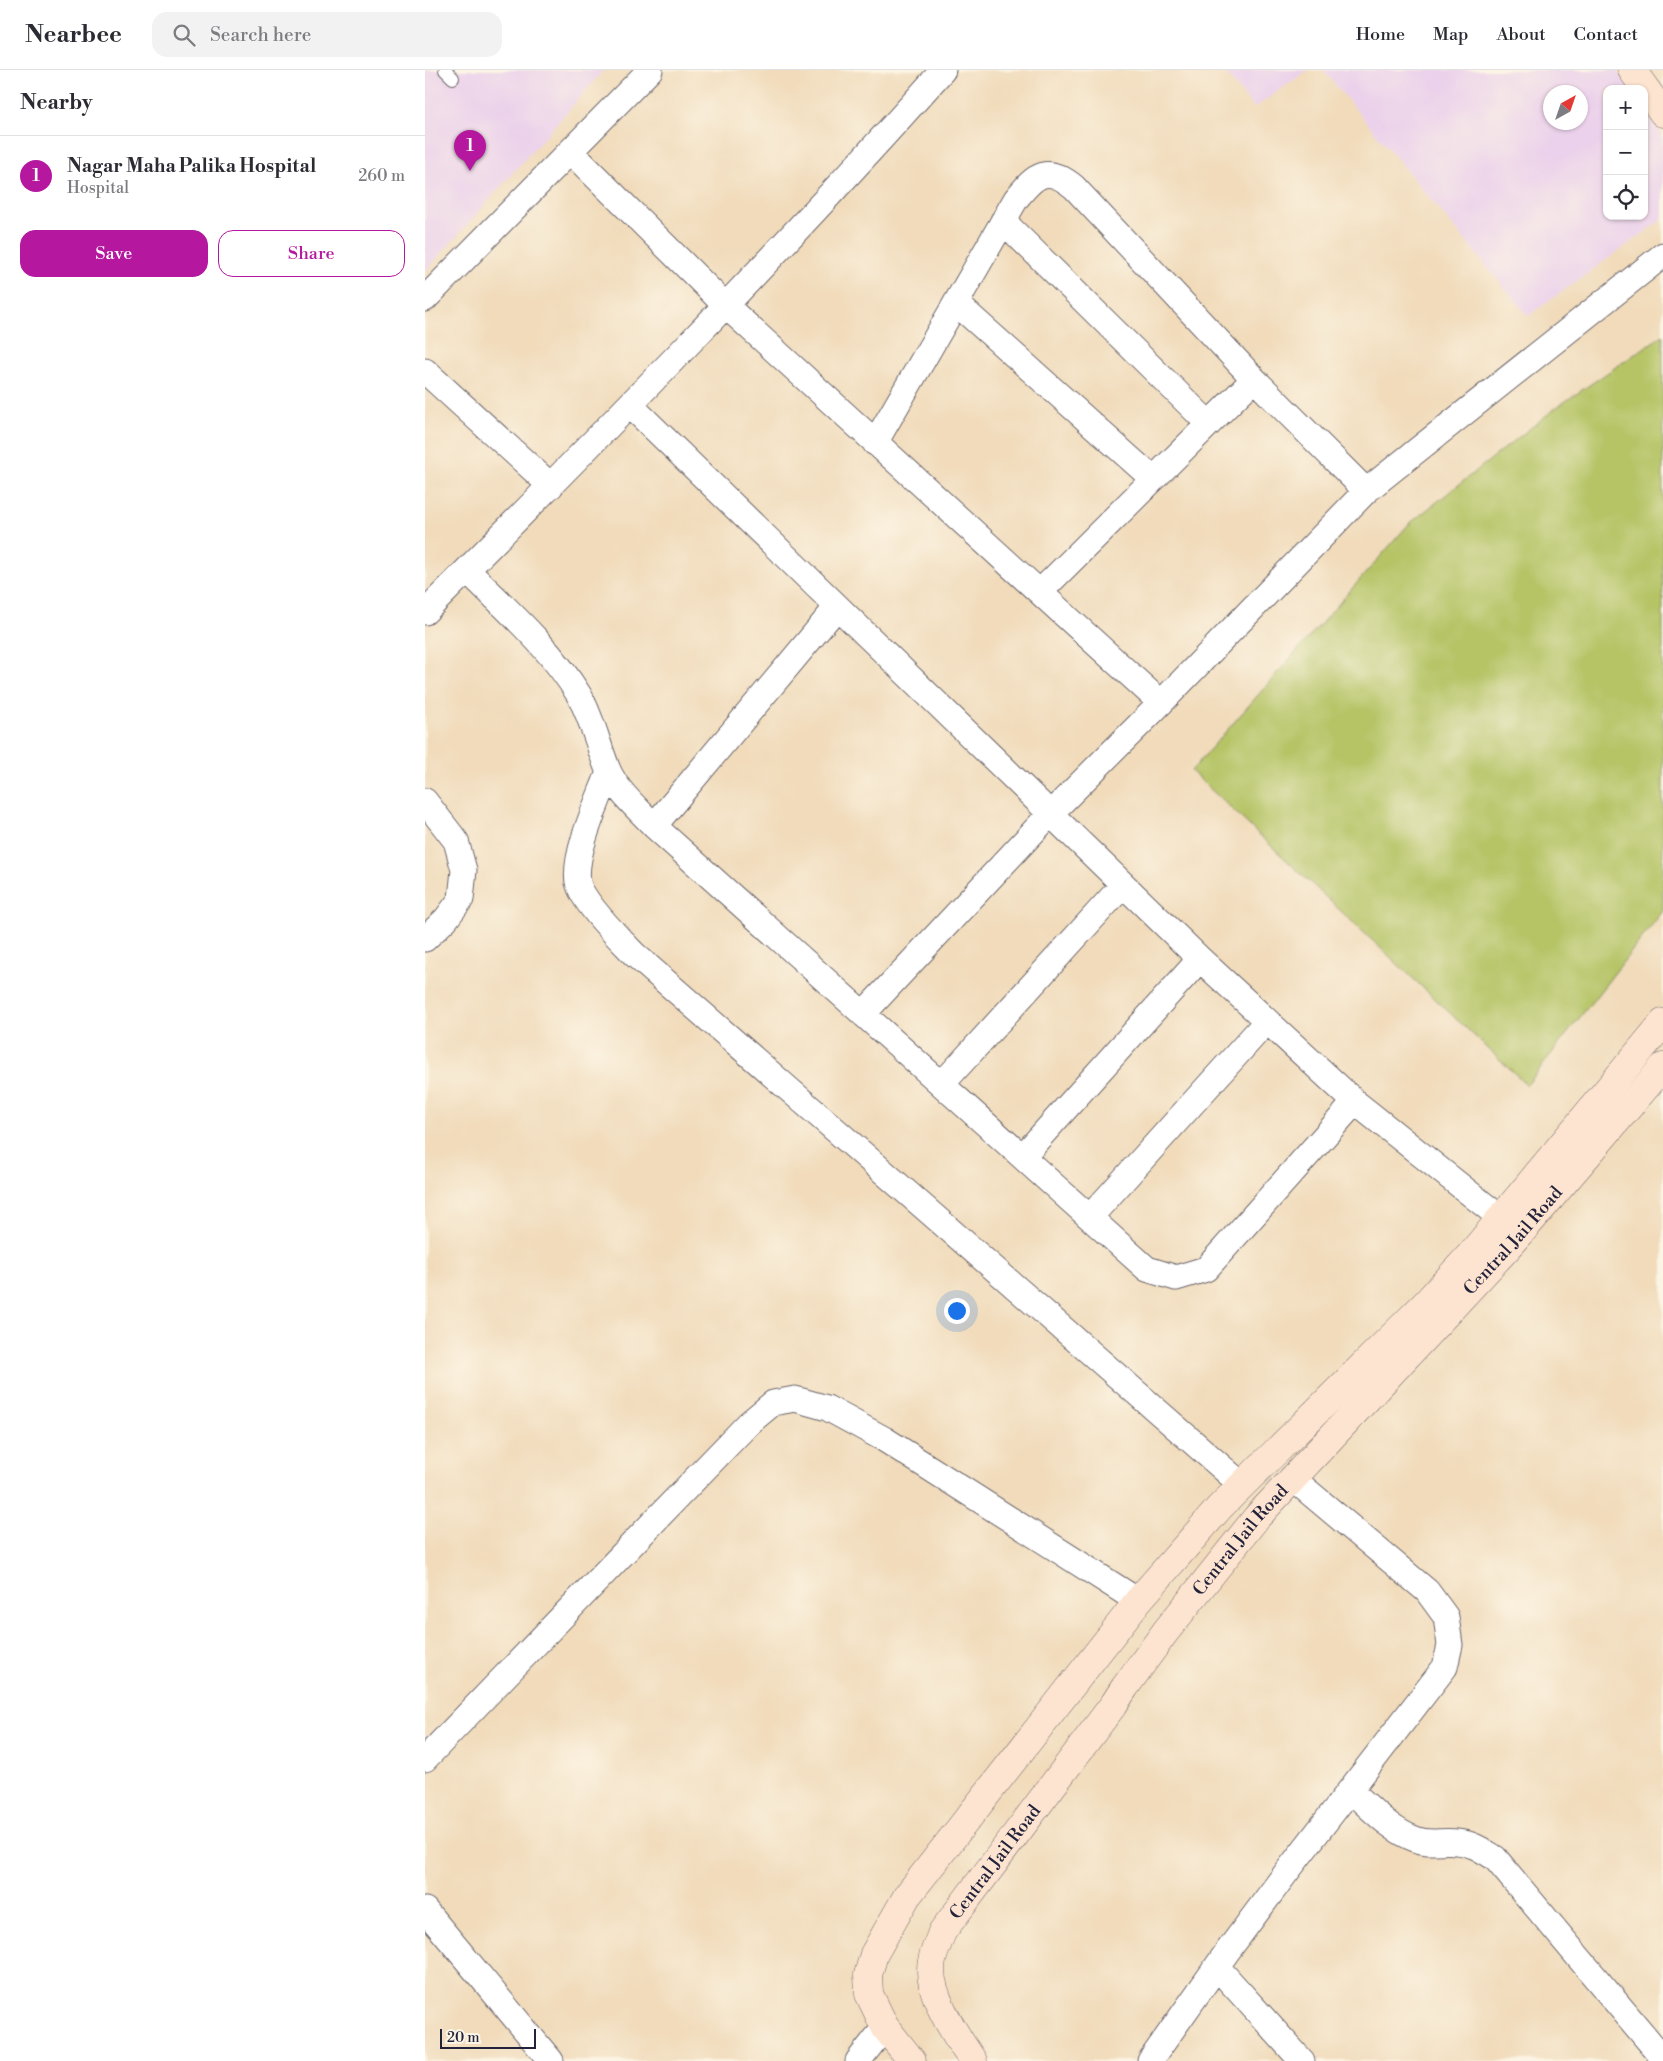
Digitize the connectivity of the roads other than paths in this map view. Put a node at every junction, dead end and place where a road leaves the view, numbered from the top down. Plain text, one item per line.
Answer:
1 (649, 70) edge
2 (943, 70) edge
3 (1632, 70) edge
4 (1663, 113) edge
5 (571, 152) junction
6 (1003, 221) junction
7 (1663, 255) edge
8 (425, 299) edge
9 (956, 303) junction
10 (725, 305) junction
11 (425, 371) edge
12 (1254, 378) junction
13 (630, 405) junction
14 (1209, 424) junction
15 (875, 443) junction
16 (1153, 479) junction
17 (551, 486) junction
18 (1366, 491) junction
19 (467, 570) junction
20 (1040, 592) junction
21 (837, 607) junction
22 (425, 612) edge
23 (1161, 703) junction
24 (609, 772) junction
25 (425, 801) edge
26 (1050, 814) junction
27 (654, 826) junction
28 (1123, 885) junction
29 (425, 939) edge
30 (1200, 959) junction
31 (863, 1014) junction
32 (1267, 1021) junction
33 (1663, 1023) edge
34 (1629, 1064) junction
35 (1657, 1074) edge
36 (942, 1084) junction
37 (1355, 1102) junction
38 (1023, 1156) junction
39 (1091, 1217) junction
40 (1510, 1226) junction
41 (1292, 1478) junction
42 (1242, 1484) junction
43 (1138, 1602) junction
44 (425, 1759) edge
45 (1350, 1790) junction
46 (425, 1910) edge
47 (1217, 1967) junction
48 (885, 2027) junction
49 (1663, 2058) edge
50 (551, 2061) edge
51 (858, 2061) edge
52 (912, 2061) edge
53 (973, 2061) edge
54 (1151, 2061) edge
55 (1302, 2061) edge

1 - 5 street
2 - 10 street
3 - 4 street
5 - 8 street
5 - 10 street
6 - 9 street
6 - 12 street
6 - 14 street
7 - 18 street
9 - 15 street
9 - 16 street
10 - 13 street
10 - 15 street
11 - 17 street
12 - 14 street
12 - 18 street
13 - 17 street
13 - 21 street
14 - 16 street
15 - 20 street
16 - 20 street
17 - 19 street
18 - 23 street
19 - 22 street
19 - 24 street
20 - 23 street
21 - 26 street
21 - 27 street
23 - 26 street
24 - 27 street
24 - 42 street
25 - 29 street
26 - 28 street
26 - 31 street
27 - 31 street
28 - 30 street
28 - 36 street
30 - 32 street
30 - 38 street
31 - 36 street
32 - 37 street
32 - 39 street
33 - 34 street
34 - 35 street
34 - 40 street
35 - 40 street, Central Jail Road
36 - 38 street
37 - 39 street
37 - 40 street
38 - 39 street
40 - 41 street, Central Jail Road
40 - 42 street
41 - 45 street
41 - 53 street, Central Jail Road
42 - 43 street
43 - 44 street
43 - 48 street
45 - 47 street
45 - 49 street
46 - 50 street
47 - 54 street
47 - 55 street
48 - 51 street
48 - 52 street

